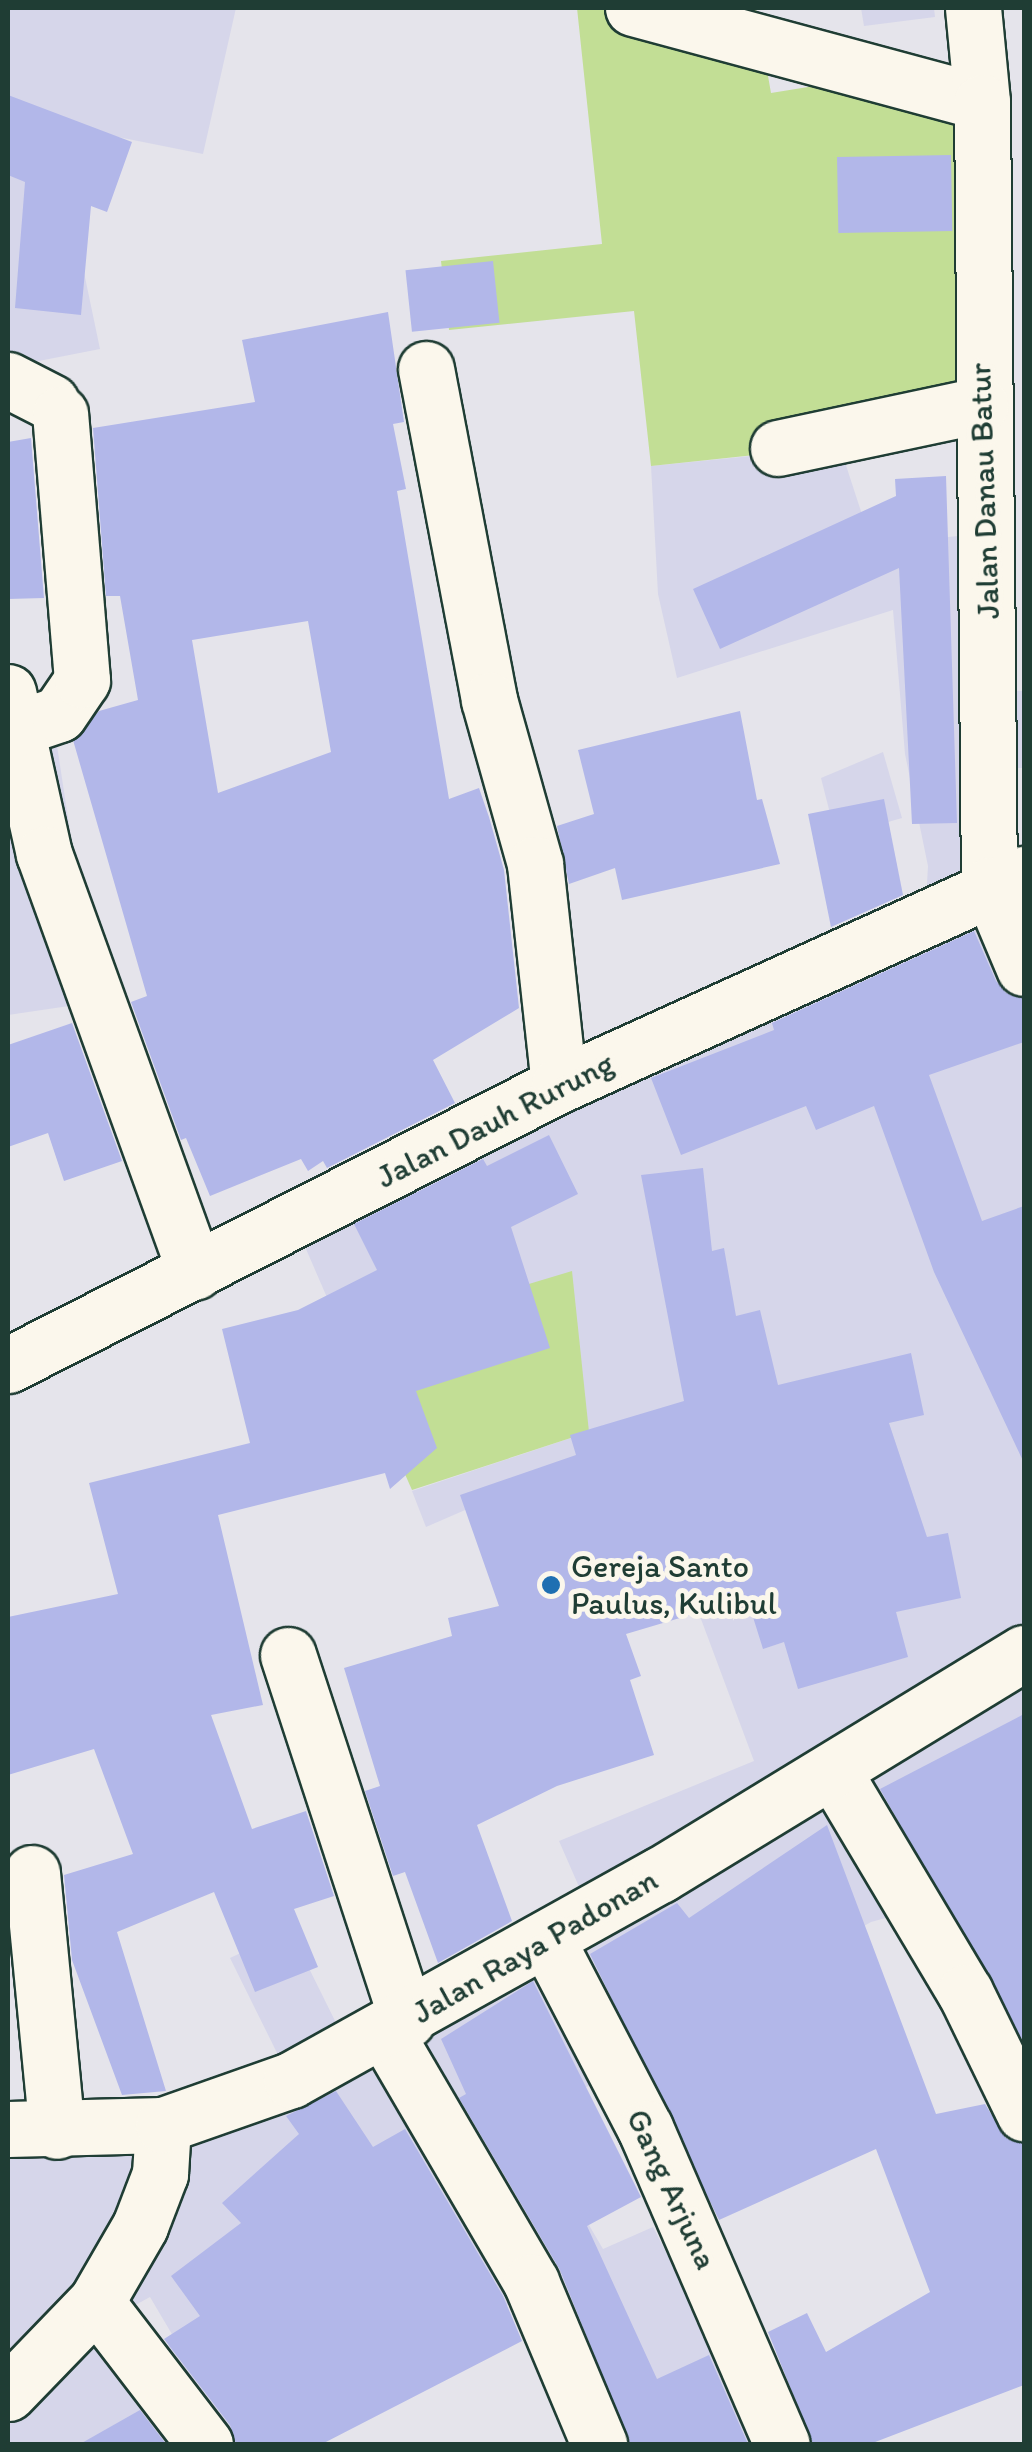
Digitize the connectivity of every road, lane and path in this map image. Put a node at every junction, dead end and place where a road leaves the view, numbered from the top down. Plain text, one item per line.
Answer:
1 (633, 8) edge
2 (973, 8) edge
3 (982, 102) junction
4 (426, 370) dead end
5 (39, 399) edge
6 (980, 405) junction
7 (778, 448) dead end
8 (11, 711) edge
9 (1007, 879) edge
10 (1024, 968) edge
11 (559, 1086) junction
12 (195, 1272) junction
13 (12, 1351) edge
14 (1024, 1652) edge
15 (288, 1655) dead end
16 (833, 1771) junction
17 (32, 1873) dead end
18 (547, 1940) junction
19 (396, 2026) junction
20 (1024, 2113) edge
21 (163, 2125) junction
22 (32, 2130) edge
23 (96, 2302) junction
24 (8, 2393) edge
25 (205, 2444) edge
26 (599, 2444) edge
27 (782, 2444) edge

1 - 3 street
2 - 3 street, Jalan Danau Batur
3 - 6 street, Jalan Danau Batur
4 - 11 street
5 - 8 street
6 - 7 street
6 - 9 street, Jalan Danau Batur
8 - 12 street
9 - 10 street, Jalan Danau Batur
9 - 11 street, Jalan Dauh Rurung
11 - 12 street, Jalan Dauh Rurung
12 - 13 street, Jalan Dauh Rurung
14 - 16 street, Jalan Raya Padonan
15 - 19 street
16 - 18 street, Jalan Raya Padonan
16 - 20 street
17 - 22 street
18 - 19 street, Jalan Raya Padonan
18 - 27 street, Gang Arjuna
19 - 21 street, Jalan Raya Padonan
19 - 26 street
21 - 22 street, Jalan Raya Padonan
21 - 23 street
23 - 24 street
23 - 25 street

